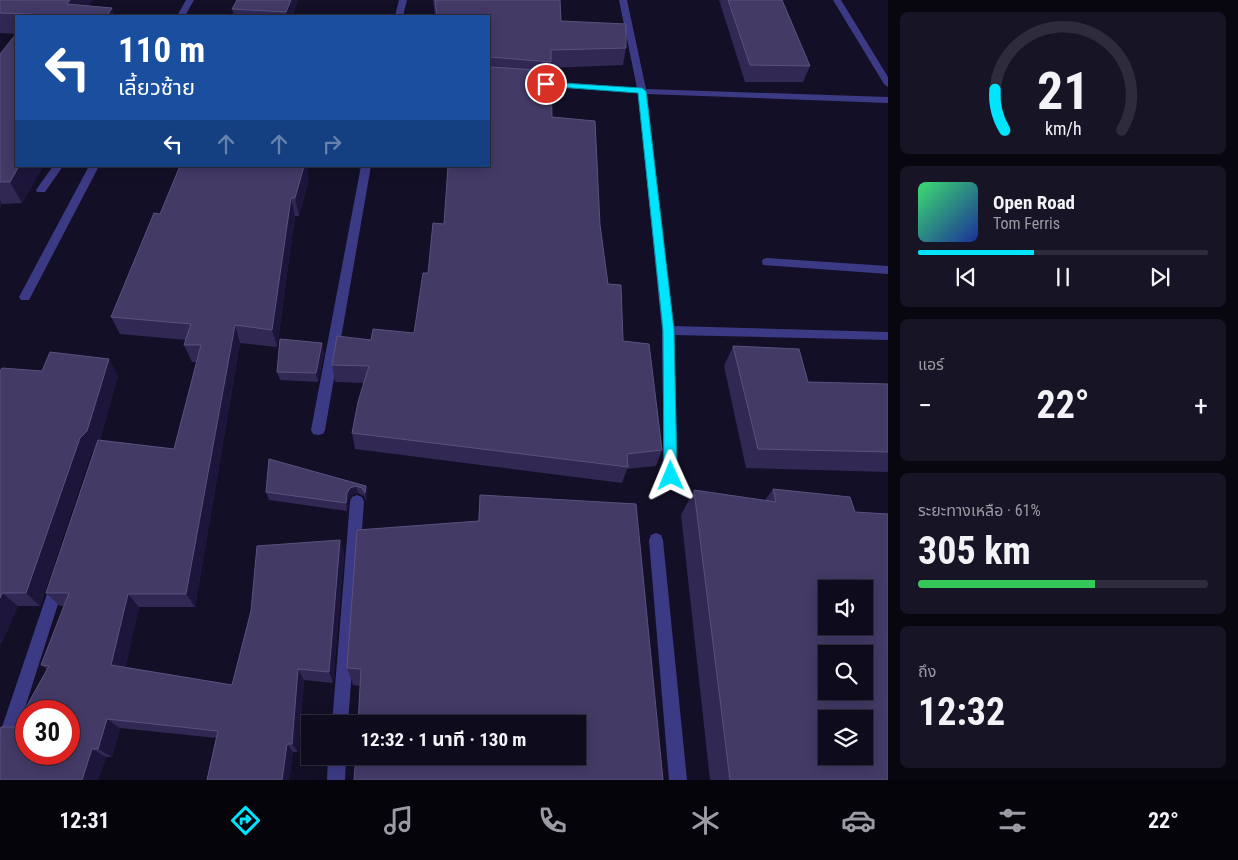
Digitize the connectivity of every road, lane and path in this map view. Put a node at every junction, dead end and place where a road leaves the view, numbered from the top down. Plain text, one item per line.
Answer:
1 (190, 0) edge
2 (403, 0) edge
3 (623, 0) edge
4 (838, 0) edge
5 (182, 15) edge
6 (399, 15) edge
7 (527, 82) edge
8 (888, 84) edge
9 (642, 91) junction
10 (888, 100) edge
11 (57, 167) edge
12 (93, 167) edge
13 (366, 167) edge
14 (40, 190) dead end
15 (767, 262) dead end
16 (888, 270) edge
17 (25, 297) dead end
18 (668, 330) junction
19 (888, 336) edge
20 (318, 430) dead end
21 (671, 476) dead end
22 (358, 501) dead end
23 (656, 540) dead end
24 (64, 564) edge
25 (341, 715) edge
26 (0, 758) edge
27 (337, 765) edge
28 (336, 780) edge
29 (678, 780) edge

1 - 5 street
2 - 6 street
3 - 9 street
4 - 8 street
7 - 9 street
9 - 10 street
9 - 18 street
11 - 14 street
12 - 17 street
13 - 20 street
15 - 16 street
18 - 19 street
18 - 21 street
22 - 25 street
23 - 29 street
24 - 26 street
27 - 28 street

